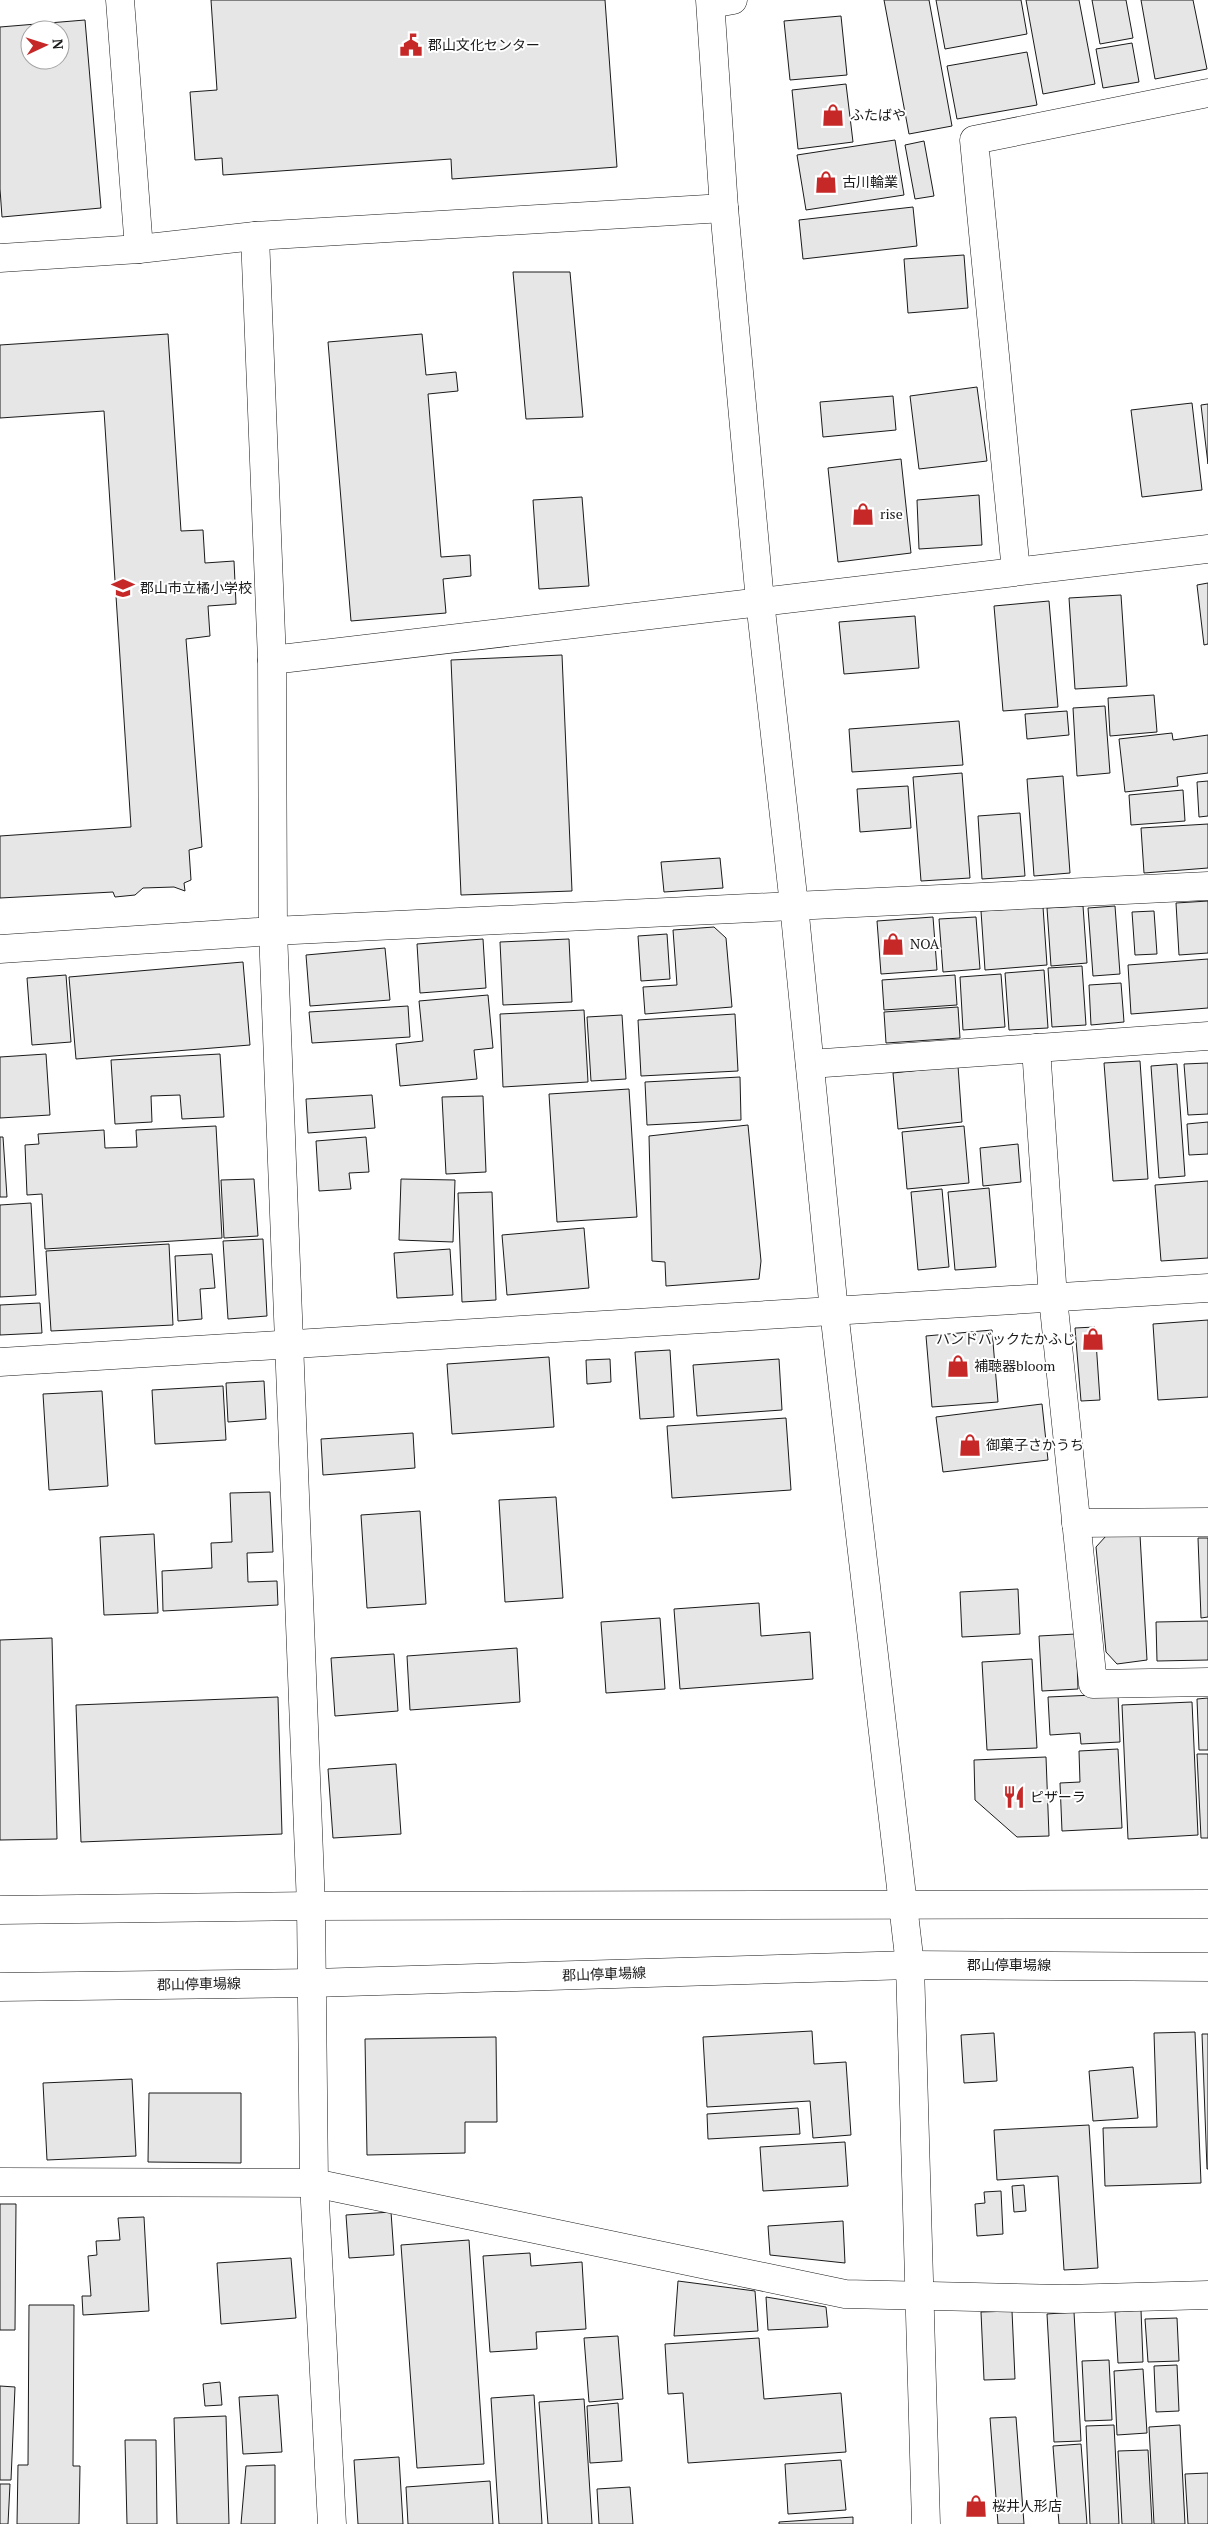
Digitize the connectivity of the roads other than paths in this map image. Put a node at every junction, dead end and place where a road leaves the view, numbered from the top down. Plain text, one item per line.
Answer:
1 (120, 0) edge
2 (718, 1) edge
3 (1208, 93) edge
4 (724, 208) junction
5 (255, 236) junction
6 (138, 249) junction
7 (0, 258) edge
8 (1208, 548) edge
9 (1016, 571) junction
10 (760, 600) junction
11 (272, 660) junction
12 (1208, 886) edge
13 (794, 905) junction
14 (274, 931) junction
15 (0, 949) edge
16 (1208, 1036) edge
17 (1036, 1048) junction
18 (810, 1064) junction
19 (1208, 1288) edge
20 (1053, 1298) junction
21 (834, 1311) junction
22 (290, 1343) junction
23 (0, 1362) edge
24 (1208, 1522) edge
25 (1076, 1523) junction
26 (1208, 1682) edge
27 (904, 1903) junction
28 (1208, 1904) edge
29 (311, 1906) junction
30 (0, 1910) edge
31 (910, 1965) junction
32 (1208, 1967) edge
33 (313, 1983) junction
34 (0, 1987) edge
35 (0, 2182) edge
36 (314, 2184) junction
37 (1208, 2295) edge
38 (919, 2297) junction
39 (332, 2524) edge
40 (926, 2524) edge

1 - 6 street
2 - 4 street
3 - 9 street
4 - 5 street
4 - 10 street
5 - 6 street
5 - 11 street
6 - 7 street
8 - 9 street
9 - 10 street
10 - 11 street
10 - 13 street
11 - 14 street
12 - 13 street
13 - 14 street
13 - 18 street
14 - 15 street
14 - 22 street
16 - 17 street
17 - 18 street
17 - 20 street
18 - 21 street
19 - 20 street
20 - 21 street
20 - 25 street
21 - 22 street
21 - 27 street
22 - 23 street
22 - 29 street
24 - 25 street
25 - 26 street
27 - 28 street
27 - 29 street
27 - 31 street
29 - 30 street
29 - 33 street
31 - 32 street, 郡山停車場線
31 - 33 street, 郡山停車場線
31 - 38 street
33 - 34 street, 郡山停車場線
33 - 36 street
35 - 36 street
36 - 38 street
36 - 39 street
37 - 38 street
38 - 40 street

